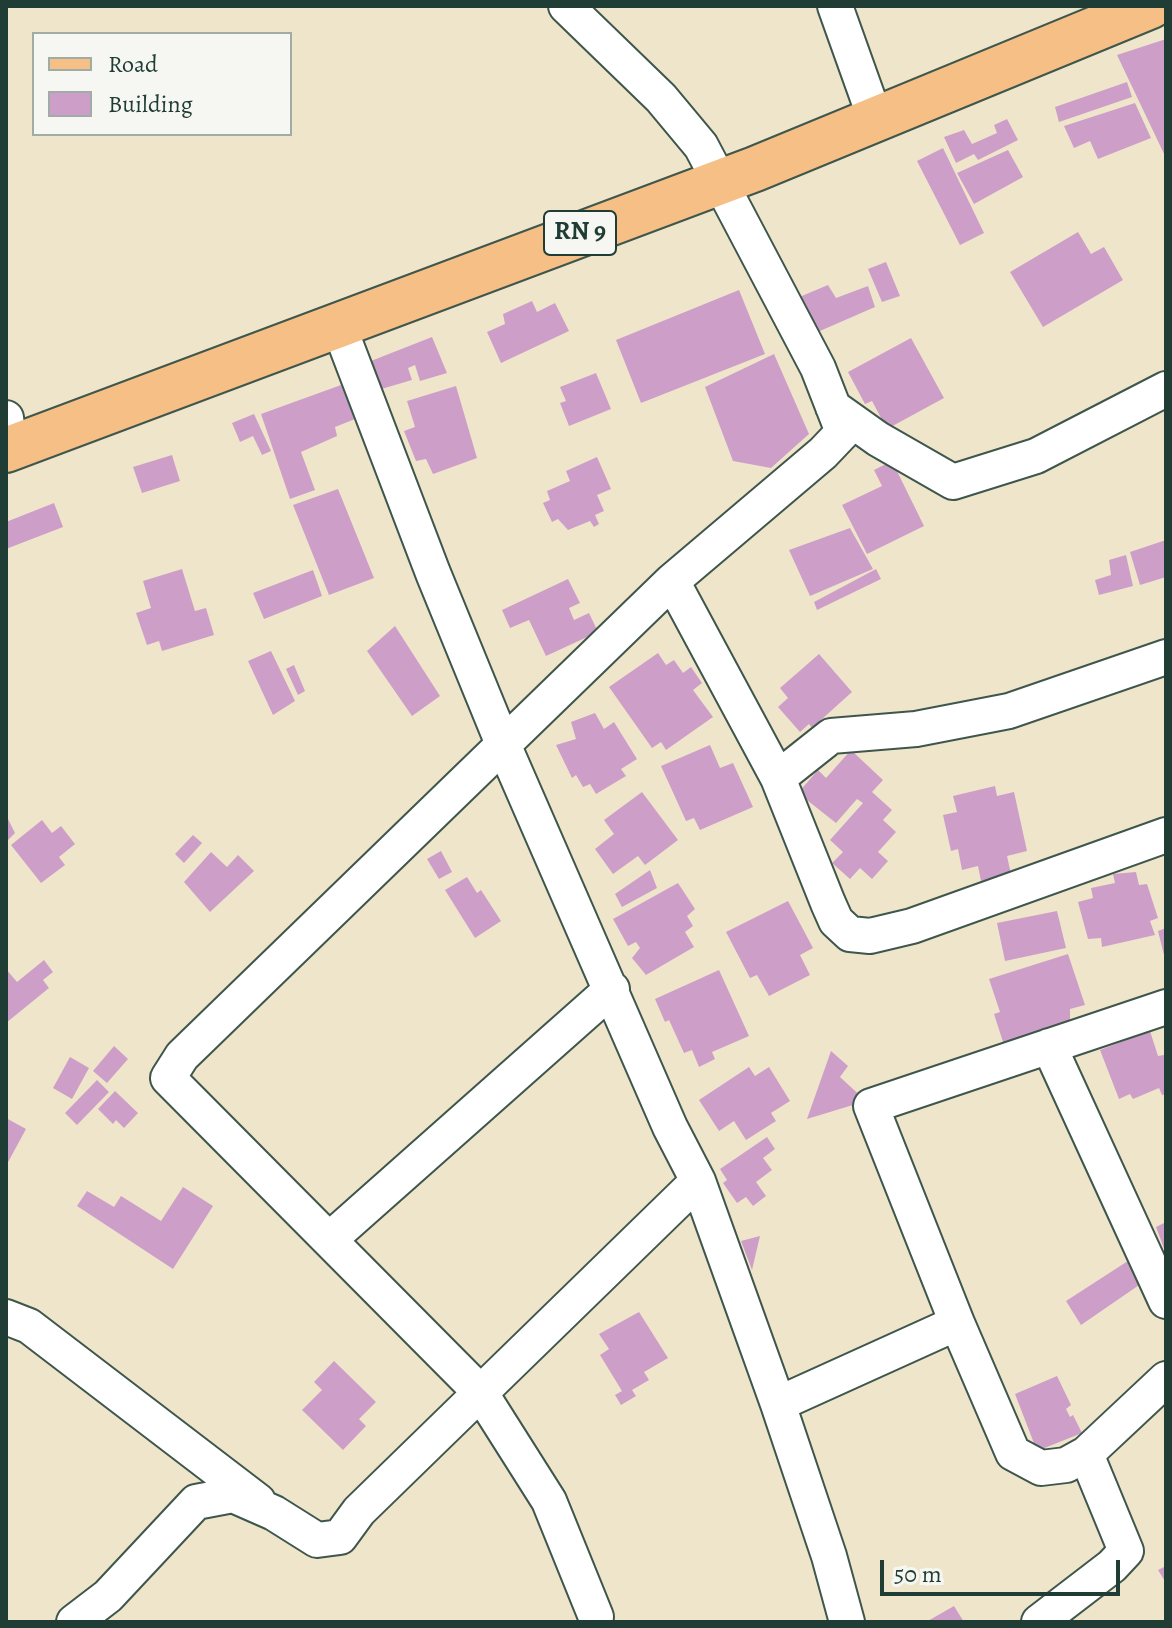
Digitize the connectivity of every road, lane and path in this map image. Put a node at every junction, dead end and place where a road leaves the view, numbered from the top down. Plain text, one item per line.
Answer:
1 (566, 6) edge
2 (835, 6) edge
3 (1151, 6) edge
4 (875, 118) junction
5 (721, 181) junction
6 (338, 324) junction
7 (1166, 389) edge
8 (833, 407) junction
9 (7, 439) edge
10 (672, 581) junction
11 (1166, 657) edge
12 (503, 744) junction
13 (778, 778) junction
14 (1166, 835) edge
15 (612, 989) junction
16 (1166, 1007) edge
17 (1049, 1046) junction
18 (698, 1181) junction
19 (329, 1240) junction
20 (1166, 1301) edge
21 (6, 1317) edge
22 (957, 1323) junction
23 (1166, 1379) edge
24 (480, 1392) junction
25 (778, 1404) junction
26 (1086, 1454) junction
27 (274, 1513) junction
28 (596, 1620) edge
29 (74, 1622) edge
30 (847, 1622) edge
31 (1039, 1622) edge

1 - 5 street
2 - 4 street
3 - 4 main road, RN 9
4 - 5 main road, RN 9
5 - 6 main road, RN 9
5 - 8 street
6 - 9 main road, RN 9
6 - 12 street
7 - 8 street
8 - 10 street
10 - 12 street
10 - 13 street
11 - 13 street
12 - 15 street
12 - 19 street
13 - 14 street
15 - 18 street
15 - 19 street
16 - 17 street
17 - 20 street
17 - 22 street
18 - 24 street
18 - 25 street
19 - 24 street
21 - 27 street
22 - 25 street
22 - 26 street
23 - 26 street
24 - 27 street
24 - 28 street
25 - 30 street
26 - 31 street
27 - 29 street

